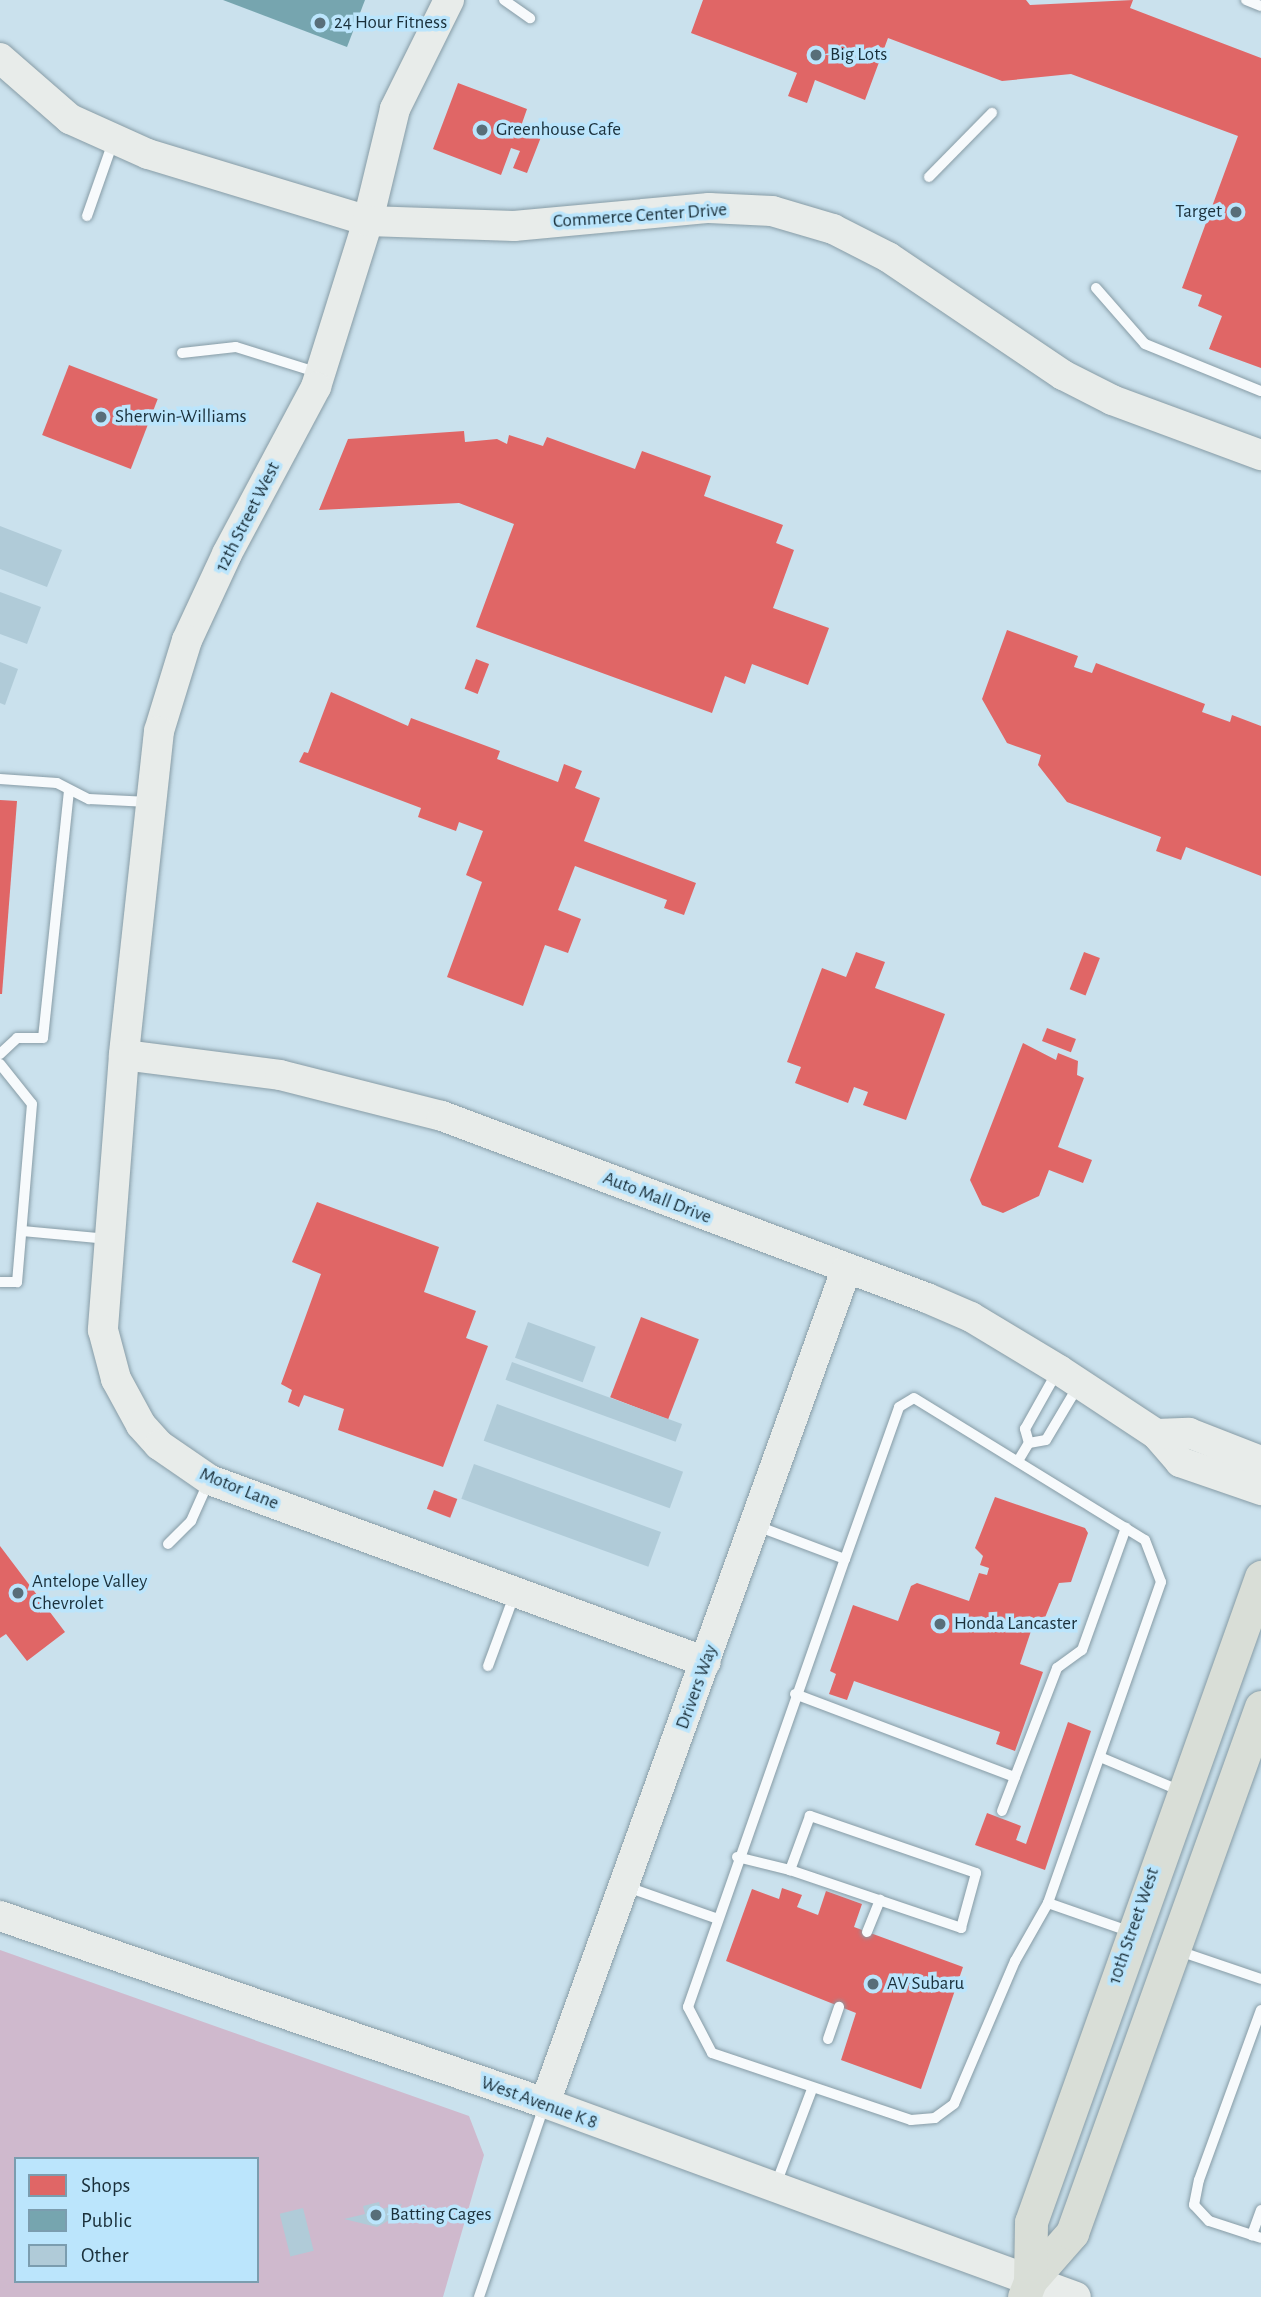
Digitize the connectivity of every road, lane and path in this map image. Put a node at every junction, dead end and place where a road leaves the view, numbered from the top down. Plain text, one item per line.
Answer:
1 (449, 0) edge
2 (504, 0) edge
3 (1245, 0) edge
4 (1261, 6) edge
5 (530, 18) dead end
6 (0, 58) edge
7 (992, 113) dead end
8 (114, 139) junction
9 (929, 177) dead end
10 (87, 216) dead end
11 (368, 220) junction
12 (1096, 288) dead end
13 (182, 353) dead end
14 (321, 374) junction
15 (1261, 391) edge
16 (1261, 455) edge
17 (0, 779) edge
18 (69, 791) junction
19 (152, 802) junction
20 (0, 1054) edge
21 (124, 1055) junction
22 (0, 1064) edge
23 (22, 1231) junction
24 (109, 1239) junction
25 (846, 1270) junction
26 (0, 1282) edge
27 (1069, 1377) junction
28 (1156, 1434) junction
29 (1028, 1443) junction
30 (1018, 1461) junction
31 (1261, 1461) edge
32 (209, 1480) junction
33 (1261, 1490) edge
34 (754, 1525) junction
35 (1126, 1528) junction
36 (168, 1544) dead end
37 (845, 1559) junction
38 (1261, 1577) edge
39 (515, 1593) junction
40 (706, 1662) junction
41 (488, 1666) dead end
42 (795, 1694) junction
43 (1261, 1707) edge
44 (1204, 1732) junction
45 (1100, 1758) junction
46 (1015, 1777) junction
47 (1183, 1791) junction
48 (1002, 1811) dead end
49 (737, 1857) junction
50 (790, 1870) junction
51 (624, 1886) junction
52 (880, 1900) junction
53 (1048, 1903) junction
54 (0, 1916) edge
55 (718, 1919) junction
56 (867, 1932) dead end
57 (1131, 1932) junction
58 (1174, 1949) junction
59 (1261, 1979) edge
60 (839, 2007) dead end
61 (1261, 2010) edge
62 (828, 2039) dead end
63 (812, 2089) junction
64 (545, 2103) junction
65 (1106, 2142) junction
66 (774, 2190) junction
67 (1261, 2210) edge
68 (1257, 2236) edge
69 (1027, 2289) edge
70 (480, 2297) edge
71 (1076, 2297) edge

1 - 11 street, 12th Street West
2 - 5 lane
3 - 4 lane
6 - 8 street, Commerce Center Drive
7 - 9 lane
8 - 10 lane
8 - 11 street, Commerce Center Drive
11 - 14 street, 12th Street West
11 - 16 street, Commerce Center Drive
12 - 15 lane
13 - 14 lane
14 - 19 street, 12th Street West
17 - 18 lane
18 - 19 lane
18 - 20 lane
19 - 21 street, 12th Street West
21 - 24 street, Motor Lane
21 - 25 street, Auto Mall Drive
22 - 23 lane
23 - 24 lane
23 - 26 lane
24 - 32 street, Motor Lane
25 - 27 street, Auto Mall Drive
25 - 34 street, Drivers Way
27 - 28 street, Auto Mall Drive
27 - 29 lane
27 - 29 lane
28 - 31 street
28 - 33 street, Auto Mall Drive
29 - 30 lane
30 - 35 lane
30 - 37 lane
32 - 36 lane
32 - 39 street, Motor Lane
34 - 37 lane
34 - 40 street, Drivers Way
35 - 45 lane
35 - 46 lane
37 - 42 lane
38 - 44 main road, 10th Street West
39 - 40 street, Motor Lane
39 - 41 lane
40 - 51 street, Drivers Way
42 - 46 lane
42 - 49 lane
43 - 58 main road
44 - 47 main road, 10th Street West
44 - 58 main road
45 - 47 lane
45 - 53 lane
46 - 48 lane
47 - 57 main road, 10th Street West
49 - 50 lane
49 - 55 lane
50 - 52 lane
50 - 52 lane
51 - 55 lane
51 - 64 street, Drivers Way
52 - 56 lane
53 - 57 lane
53 - 63 lane
54 - 64 street, West Avenue K 8
55 - 63 lane
57 - 65 main road
57 - 69 main road, 10th Street West
58 - 59 lane
58 - 65 main road
60 - 62 lane
61 - 68 lane
63 - 66 lane
64 - 66 street, West Avenue K 8
64 - 70 lane
65 - 69 main road
66 - 69 street, West Avenue K 8
67 - 68 lane
69 - 71 street, West Avenue K 8

